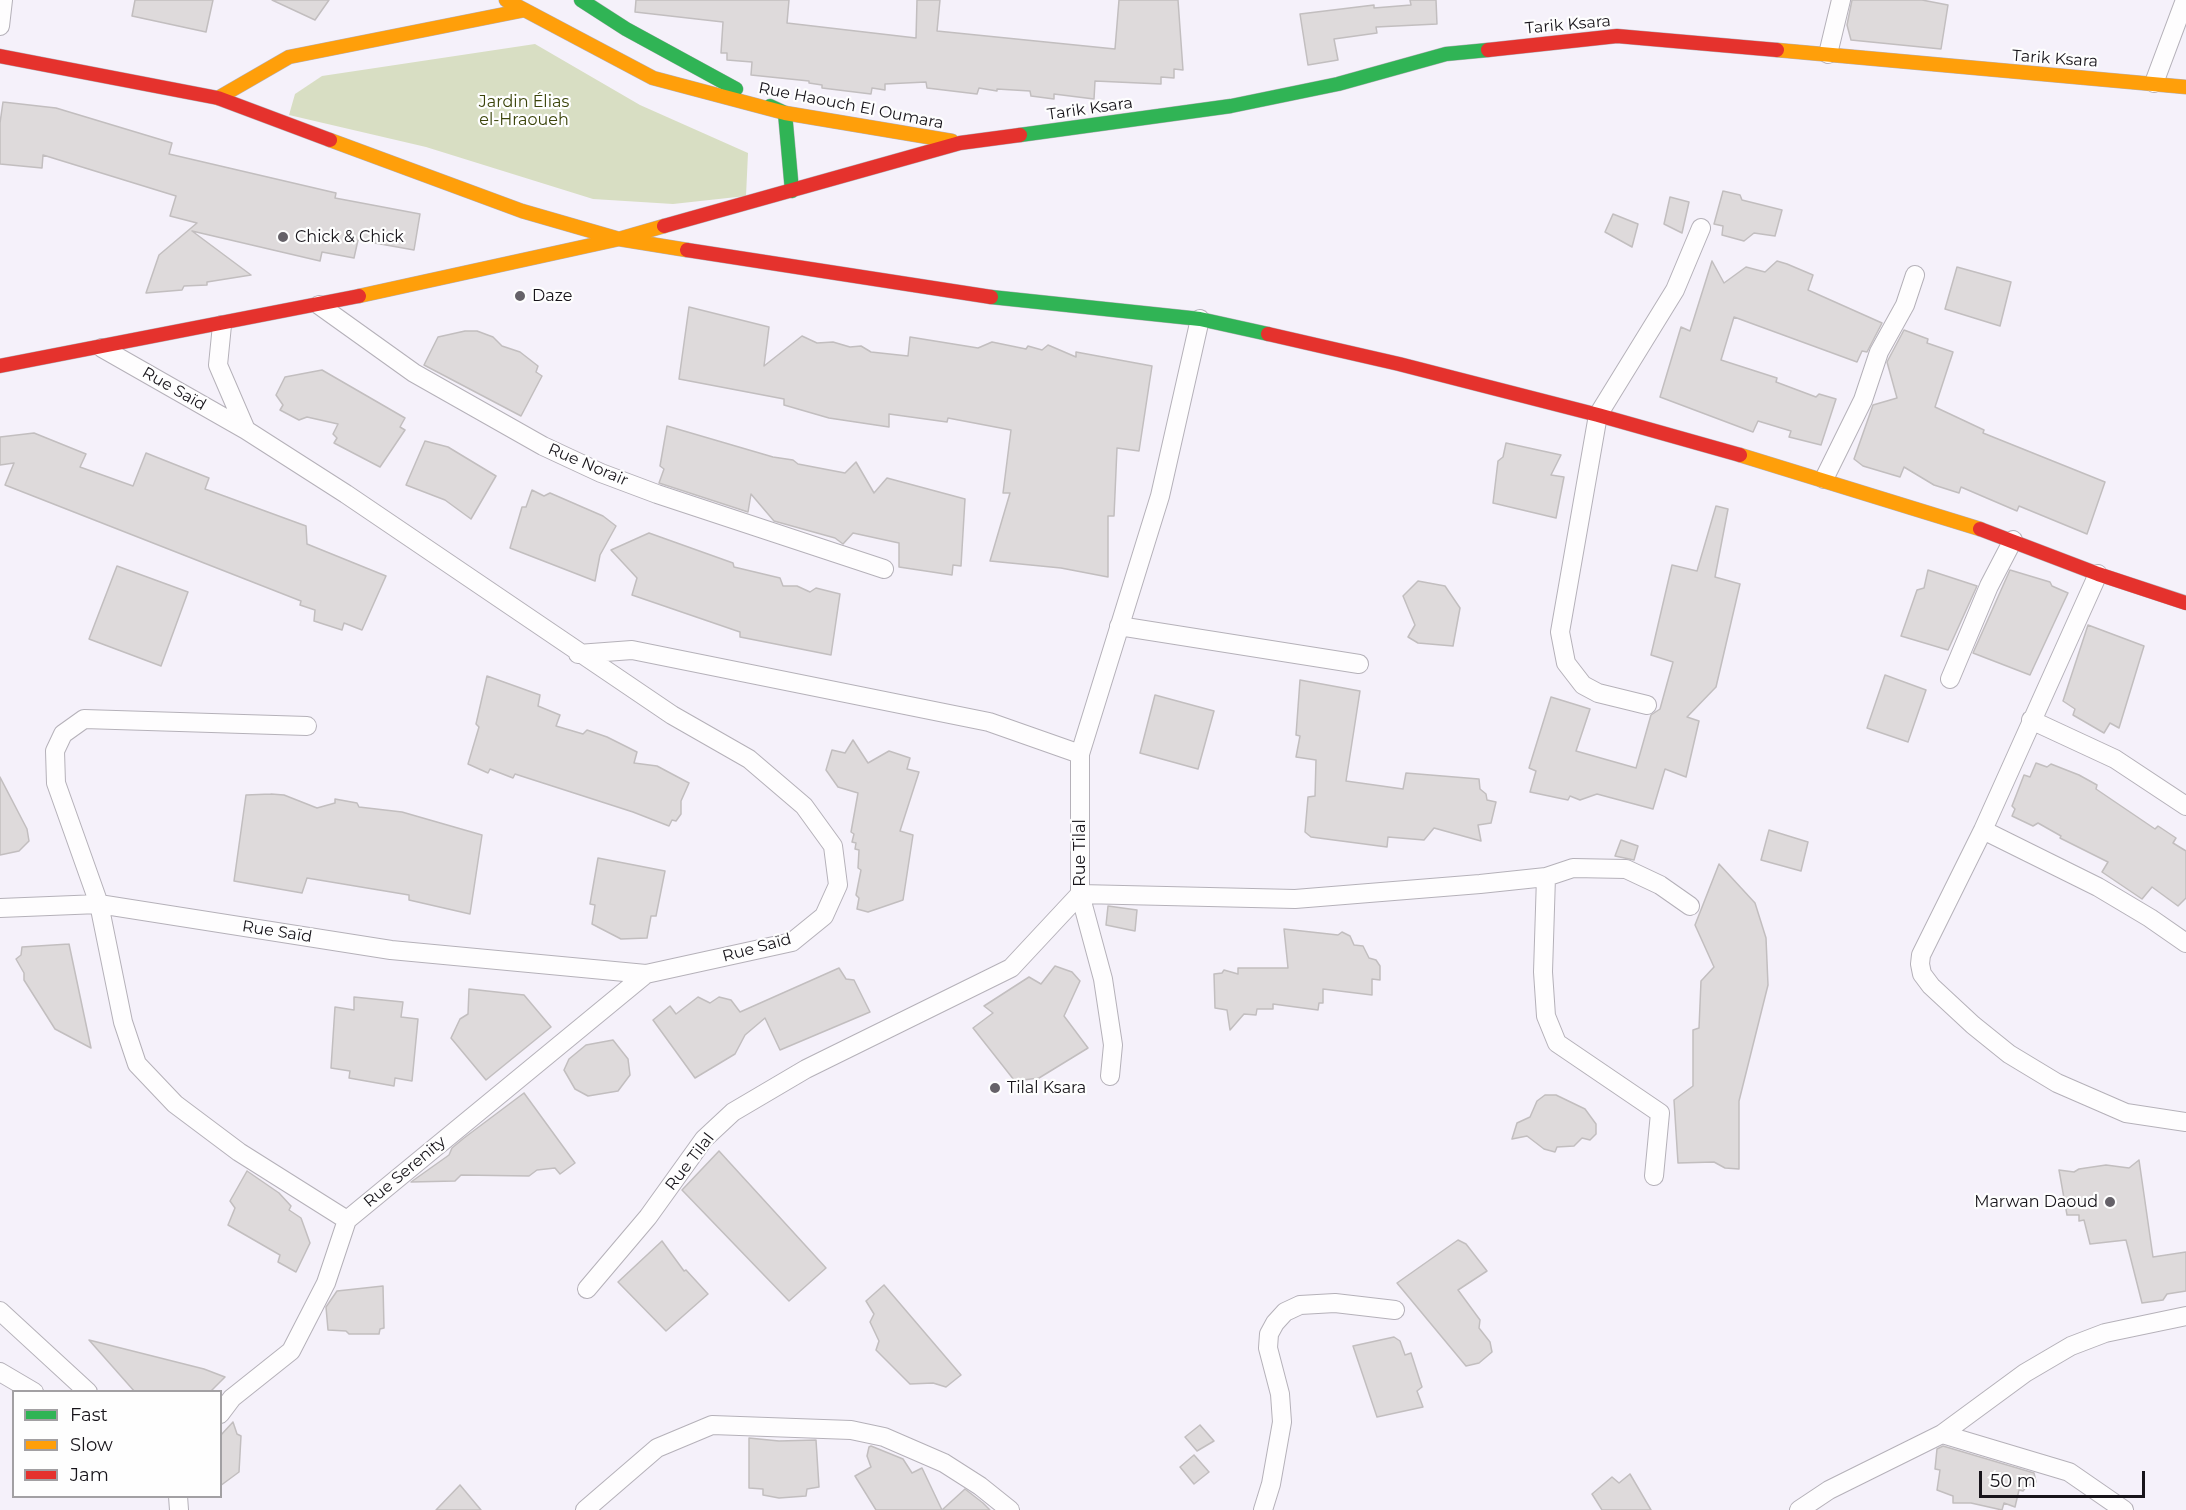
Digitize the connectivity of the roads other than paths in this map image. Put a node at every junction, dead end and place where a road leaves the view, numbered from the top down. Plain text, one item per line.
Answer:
1 (3, 0) edge
2 (506, 0) edge
3 (581, 0) edge
4 (1841, 0) edge
5 (2186, 0) edge
6 (525, 10) junction
7 (0, 26) edge
8 (1828, 54) junction
9 (0, 56) edge
10 (2154, 83) junction
11 (2186, 87) edge
12 (218, 98) junction
13 (785, 113) junction
14 (960, 143) junction
15 (792, 191) junction
16 (1701, 228) dead end
17 (619, 239) junction
18 (1915, 275) dead end
19 (319, 305) junction
20 (1200, 319) junction
21 (222, 325) junction
22 (102, 348) junction
23 (0, 366) edge
24 (1598, 415) junction
25 (246, 430) junction
26 (1824, 479) junction
27 (2013, 540) junction
28 (884, 569) dead end
29 (2098, 574) junction
30 (2186, 603) edge
31 (1119, 626) junction
32 (578, 654) junction
33 (1359, 664) dead end
34 (1950, 679) dead end
35 (1647, 705) dead end
36 (2031, 720) junction
37 (307, 726) dead end
38 (1080, 754) junction
39 (2186, 806) edge
40 (1983, 830) junction
41 (1545, 877) junction
42 (1080, 894) junction
43 (99, 904) junction
44 (1690, 906) dead end
45 (0, 908) edge
46 (2186, 943) edge
47 (646, 974) junction
48 (1110, 1076) dead end
49 (2186, 1122) edge
50 (1654, 1176) dead end
51 (347, 1220) junction
52 (587, 1289) dead end
53 (1395, 1310) dead end
54 (0, 1311) edge
55 (2186, 1316) edge
56 (0, 1372) edge
57 (31, 1390) edge
58 (86, 1390) edge
59 (222, 1411) edge
60 (1942, 1434) junction
61 (585, 1510) edge
62 (1010, 1510) edge
63 (1263, 1510) edge
64 (1799, 1510) edge
65 (2124, 1510) edge

1 - 7 street
2 - 6 street, Rue Haouch El Oumara
3 - 13 street
4 - 8 street
5 - 10 street
6 - 12 street
6 - 13 street, Rue Haouch El Oumara
8 - 10 street, Tarik Ksara
8 - 14 street, Tarik Ksara
9 - 12 street
10 - 11 street, Tarik Ksara
12 - 17 street
13 - 14 street, Rue Haouch El Oumara
13 - 15 street
14 - 15 street
15 - 17 street
16 - 24 street
17 - 19 street
17 - 20 street
18 - 26 street
19 - 21 street
19 - 28 street, Rue Norair
20 - 24 street
20 - 31 street, Rue Tilal
21 - 22 street
21 - 25 street, Rue Saïd
22 - 23 street
22 - 25 street, Rue Saïd
24 - 26 street
24 - 35 street
25 - 32 street, Rue Saïd
26 - 27 street
27 - 29 street
27 - 34 street
29 - 30 street
29 - 36 street
31 - 33 street
31 - 38 street, Rue Tilal
32 - 38 street
32 - 47 street, Rue Saïd
36 - 39 street
36 - 40 street
37 - 43 street
38 - 42 street, Rue Tilal
40 - 46 street
40 - 49 street
41 - 42 street
41 - 44 street
41 - 50 street
42 - 48 street
42 - 52 street, Rue Tilal
43 - 45 street, Rue Saïd
43 - 47 street, Rue Saïd
43 - 51 street
47 - 51 street, Rue Serenity
51 - 59 street, Rue Serenity
53 - 63 street
54 - 58 street
55 - 60 street
56 - 57 street
60 - 64 street
60 - 65 street
61 - 62 street

